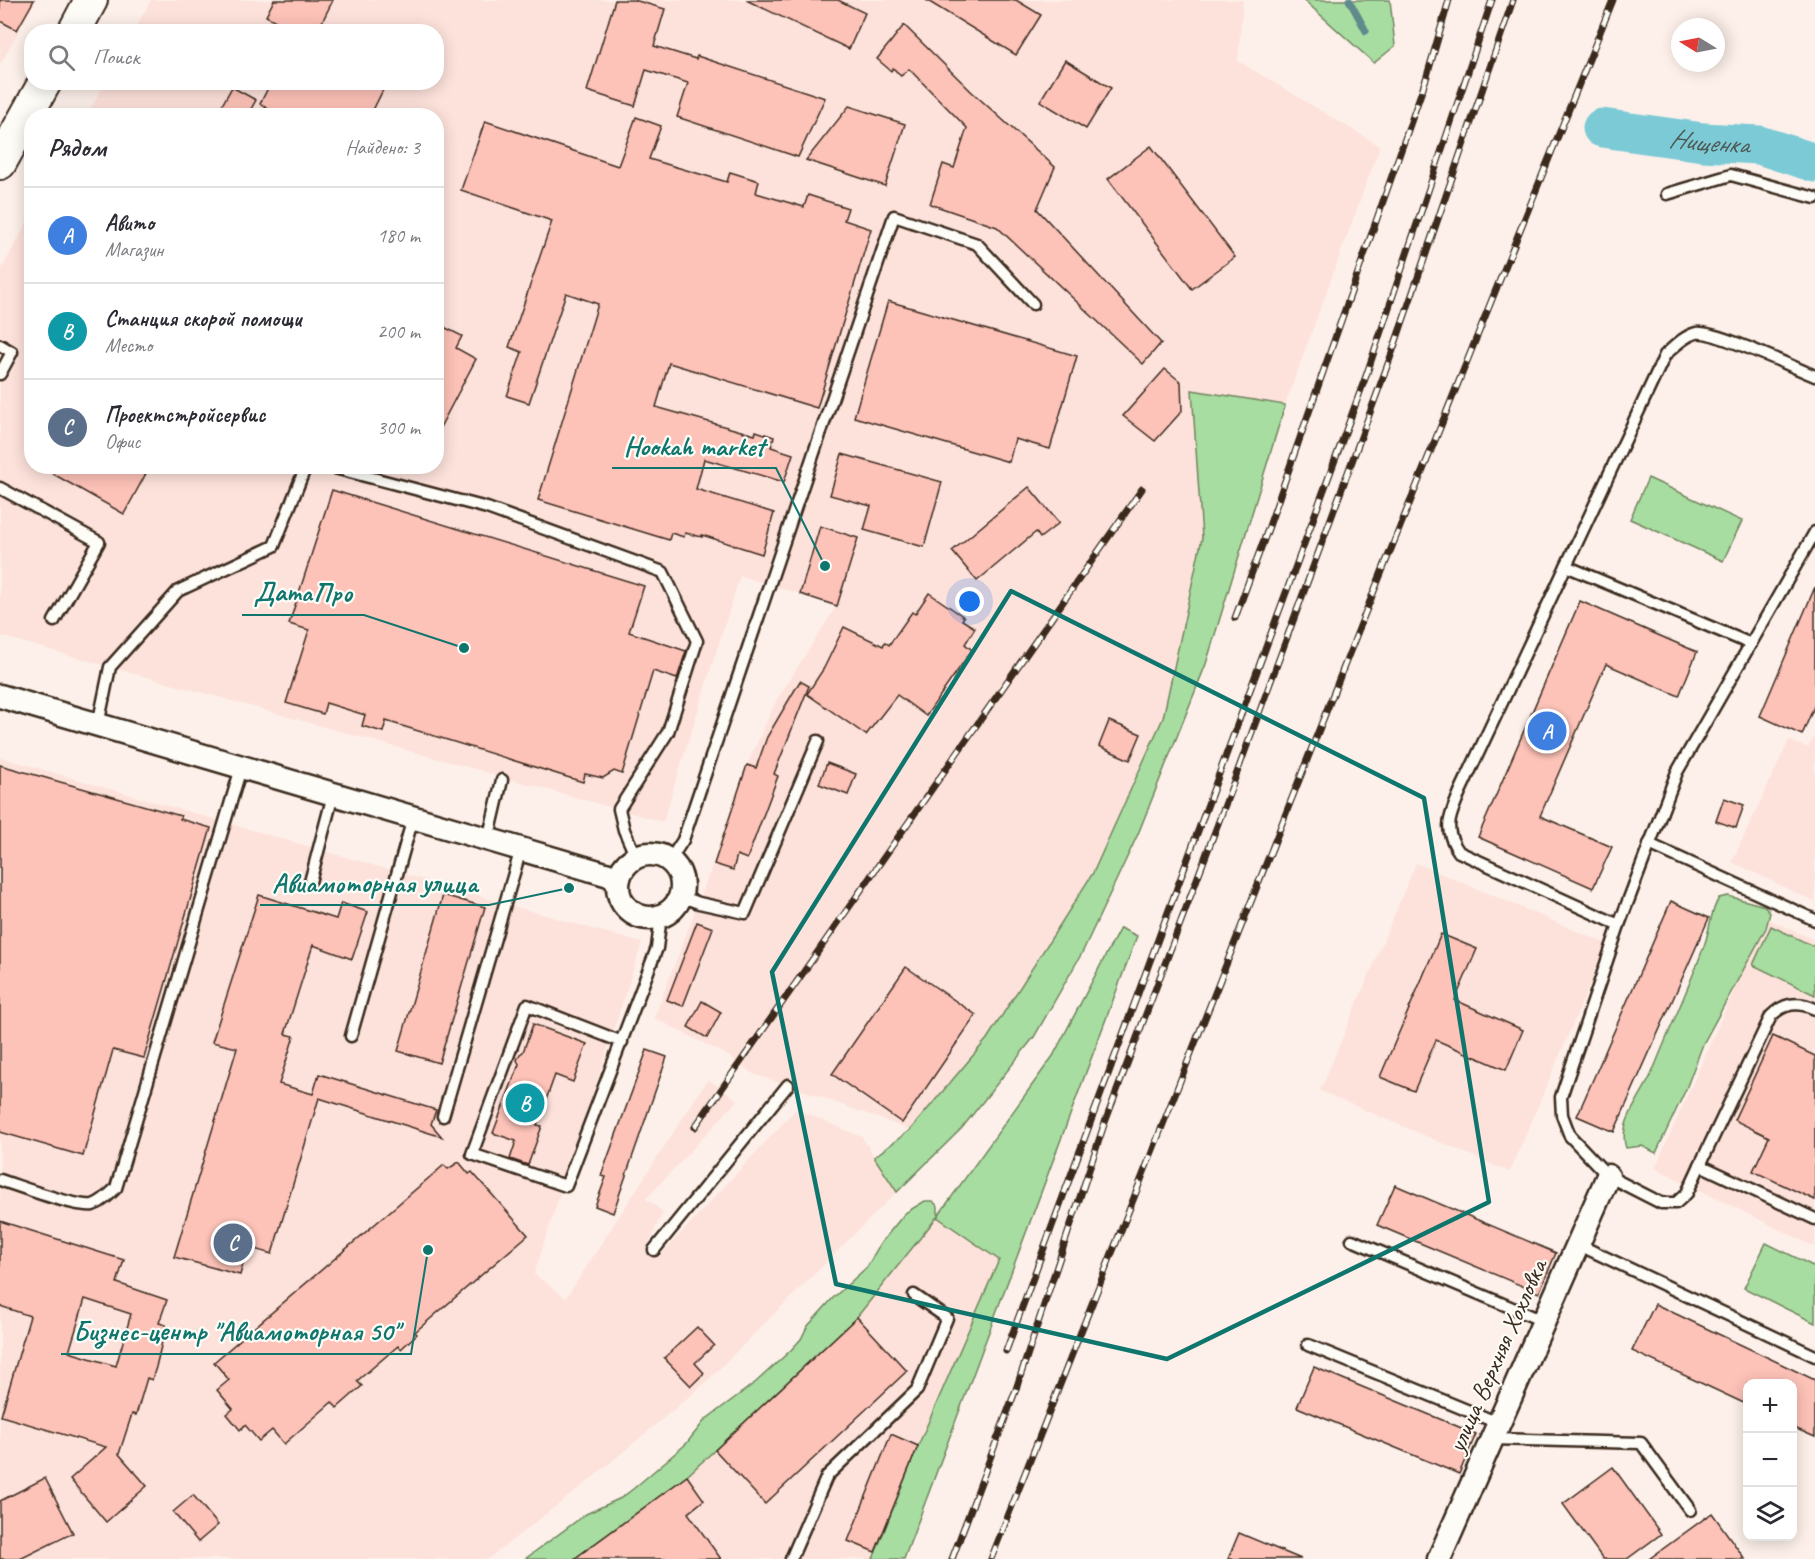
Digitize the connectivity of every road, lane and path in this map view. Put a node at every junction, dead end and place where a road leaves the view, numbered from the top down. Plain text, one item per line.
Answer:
1 (91, 0) edge
2 (78, 24) edge
3 (41, 90) edge
4 (31, 108) edge
5 (24, 120) edge
6 (0, 163) edge
7 (1667, 194) dead end
8 (1815, 198) edge
9 (1033, 304) dead end
10 (0, 345) edge
11 (0, 374) edge
12 (1815, 376) edge
13 (303, 474) edge
14 (357, 474) edge
15 (0, 488) edge
16 (1815, 532) edge
17 (1566, 566) junction
18 (54, 621) dead end
19 (1751, 644) junction
20 (0, 696) edge
21 (98, 725) junction
22 (818, 741) dead end
23 (241, 768) junction
24 (502, 780) dead end
25 (333, 795) junction
26 (413, 818) junction
27 (488, 840) junction
28 (1649, 844) junction
29 (521, 849) junction
30 (636, 857) junction
31 (670, 860) junction
32 (619, 878) junction
33 (310, 882) dead end
34 (680, 896) junction
35 (661, 916) junction
36 (1815, 920) edge
37 (1619, 925) junction
38 (1815, 1009) edge
39 (351, 1036) dead end
40 (622, 1042) junction
41 (788, 1085) dead end
42 (443, 1116) dead end
43 (1700, 1165) junction
44 (1608, 1176) junction
45 (0, 1180) edge
46 (1815, 1219) edge
47 (1352, 1240) dead end
48 (1577, 1244) junction
49 (654, 1250) dead end
50 (914, 1294) dead end
51 (1543, 1321) junction
52 (1308, 1345) dead end
53 (1815, 1356) edge
54 (1494, 1431) junction
55 (1690, 1510) dead end
56 (791, 1559) edge
57 (1439, 1559) edge

1 - 2 street
3 - 4 street
5 - 6 street
7 - 8 lane
9 - 31 lane
10 - 11 lane
12 - 17 lane
13 - 21 lane
14 - 30 lane
15 - 18 lane
16 - 19 lane
17 - 19 lane
17 - 37 lane
19 - 28 lane
20 - 21 street
21 - 23 street
22 - 34 lane
23 - 25 street
23 - 45 lane
24 - 27 lane
25 - 26 street
25 - 33 lane
26 - 27 street
26 - 39 lane
27 - 29 street
28 - 36 lane
28 - 37 lane
29 - 32 street
29 - 42 lane
30 - 31 street
30 - 32 street
31 - 34 street
32 - 35 street
34 - 35 street
35 - 40 lane
37 - 44 lane
38 - 43 lane
40 - 40 lane
41 - 49 lane
43 - 44 lane
43 - 46 lane
44 - 48 street, улица Верхняя Хохловка
47 - 51 lane
48 - 51 street, улица Верхняя Хохловка
48 - 53 lane
50 - 56 lane
51 - 54 street, улица Верхняя Хохловка
52 - 54 lane
54 - 55 lane
54 - 57 street, улица Верхняя Хохловка

